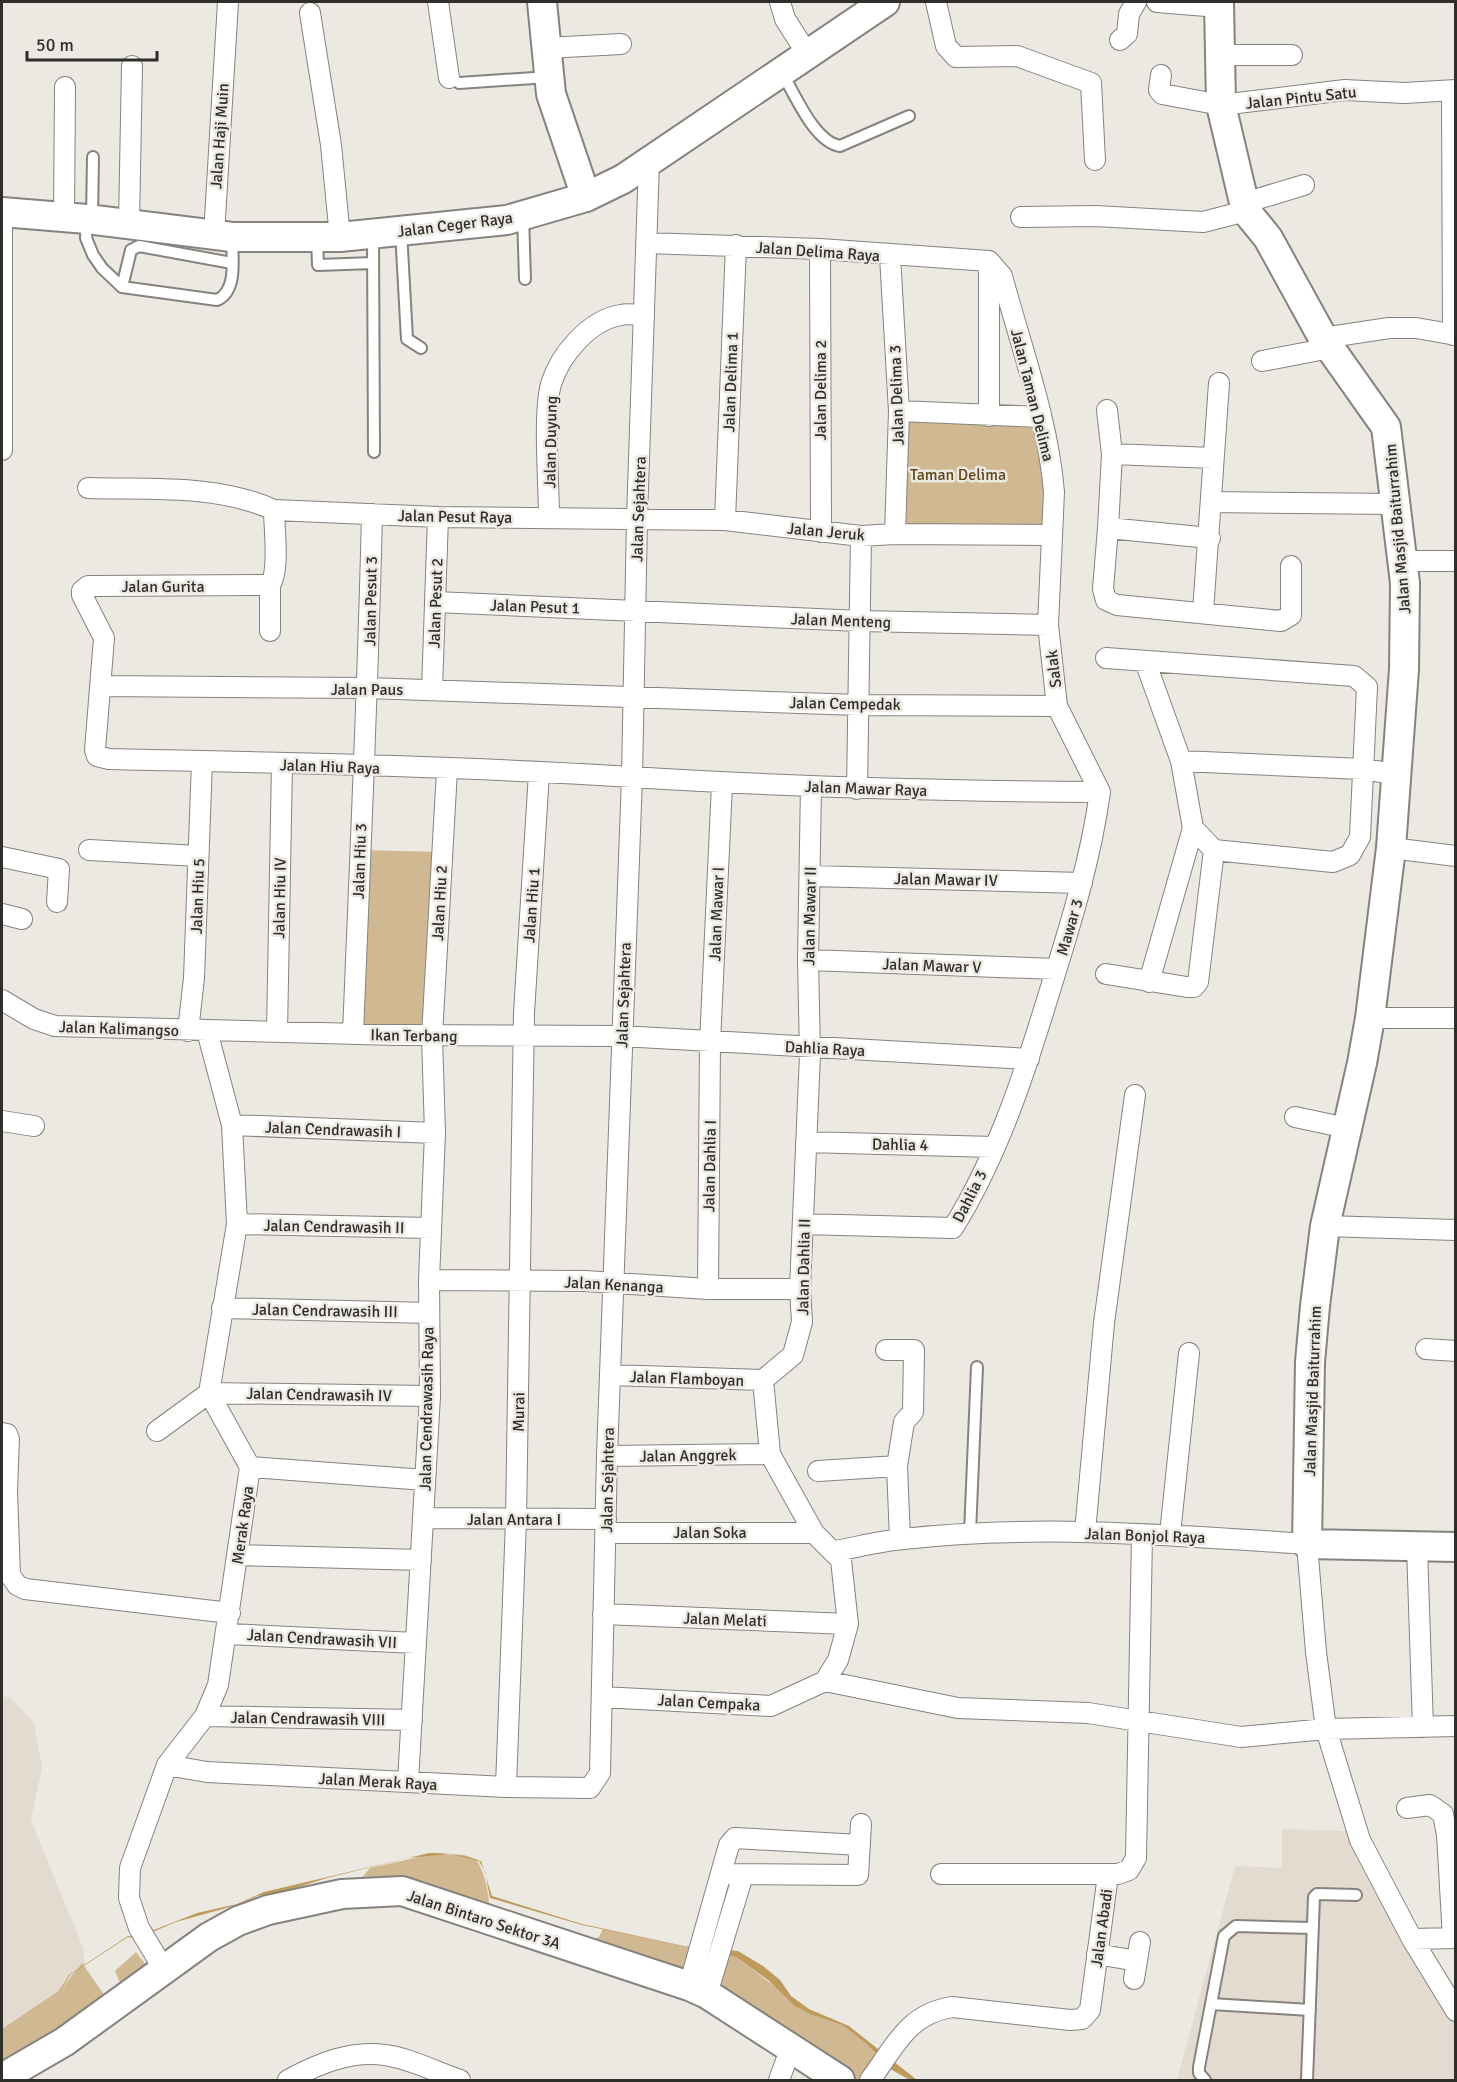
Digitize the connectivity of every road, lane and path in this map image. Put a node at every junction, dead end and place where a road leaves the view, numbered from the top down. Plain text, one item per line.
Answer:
1 (228, 2) edge
2 (438, 2) edge
3 (542, 2) edge
4 (780, 2) edge
5 (885, 2) edge
6 (936, 2) edge
7 (1136, 2) edge
8 (1157, 2) edge
9 (1219, 4) edge
10 (310, 13) dead end
11 (1120, 40) dead end
12 (621, 44) dead end
13 (546, 48) junction
14 (808, 55) junction
15 (1220, 55) junction
16 (1292, 55) dead end
17 (132, 66) dead end
18 (782, 73) junction
19 (1161, 75) dead end
20 (549, 77) junction
21 (454, 81) joint
22 (65, 87) dead end
23 (1454, 90) edge
24 (1221, 105) junction
25 (909, 116) dead end
26 (93, 157) dead end
27 (1095, 160) dead end
28 (649, 162) junction
29 (623, 178) junction
30 (1304, 185) dead end
31 (586, 197) junction
32 (646, 197) junction
33 (1245, 207) junction
34 (2, 211) edge
35 (523, 215) junction
36 (1021, 217) dead end
37 (81, 218) junction
38 (129, 224) junction
39 (401, 231) junction
40 (373, 234) junction
41 (329, 237) junction
42 (646, 243) junction
43 (226, 245) junction
44 (736, 245) junction
45 (820, 249) junction
46 (890, 256) junction
47 (989, 261) junction
48 (373, 263) junction
49 (525, 279) dead end
50 (122, 287) junction
51 (644, 315) junction
52 (1454, 335) edge
53 (1326, 343) junction
54 (421, 348) dead end
55 (1262, 361) dead end
56 (1219, 382) dead end
57 (1107, 410) dead end
58 (899, 411) junction
59 (989, 416) junction
60 (1041, 417) junction
61 (2, 450) edge
62 (374, 452) dead end
63 (1112, 454) junction
64 (1213, 458) junction
65 (88, 488) dead end
66 (1211, 502) junction
67 (1397, 504) junction
68 (274, 510) junction
69 (372, 514) junction
70 (438, 517) junction
71 (549, 518) junction
72 (637, 518) junction
73 (725, 520) junction
74 (1108, 528) junction
75 (821, 532) junction
76 (895, 534) junction
77 (1052, 535) junction
78 (861, 536) junction
79 (1210, 538) junction
80 (1403, 561) junction
81 (1455, 561) edge
82 (1291, 566) dead end
83 (270, 585) junction
84 (435, 602) junction
85 (635, 610) junction
86 (1203, 612) junction
87 (860, 621) junction
88 (1048, 625) junction
89 (270, 632) dead end
90 (1106, 658) dead end
91 (1145, 661) junction
92 (100, 686) junction
93 (368, 688) junction
94 (432, 690) junction
95 (634, 698) junction
96 (859, 705) junction
97 (1058, 706) junction
98 (202, 761) junction
99 (1181, 761) junction
100 (282, 764) junction
101 (362, 767) junction
102 (1362, 769) junction
103 (447, 770) junction
104 (539, 773) junction
105 (1395, 774) junction
106 (632, 777) junction
107 (722, 784) junction
108 (811, 786) junction
109 (857, 789) junction
110 (1100, 792) junction
111 (1193, 828) junction
112 (1390, 848) junction
113 (88, 850) dead end
114 (1214, 850) junction
115 (198, 856) junction
116 (1455, 856) edge
117 (2, 857) edge
118 (810, 876) junction
119 (1082, 883) junction
120 (57, 902) dead end
121 (2, 914) edge
122 (22, 920) dead end
123 (808, 960) junction
124 (1056, 969) junction
125 (1106, 974) dead end
126 (1149, 982) junction
127 (2, 1000) edge
128 (1370, 1018) junction
129 (1455, 1018) edge
130 (198, 1031) junction
131 (277, 1032) junction
132 (353, 1034) junction
133 (432, 1036) junction
134 (525, 1036) junction
135 (621, 1036) junction
136 (710, 1043) junction
137 (809, 1047) junction
138 (1029, 1059) junction
139 (1135, 1095) dead end
140 (1295, 1118) dead end
141 (2, 1121) edge
142 (232, 1125) junction
143 (34, 1126) dead end
144 (1347, 1128) junction
145 (435, 1133) junction
146 (806, 1142) junction
147 (994, 1146) junction
148 (237, 1224) junction
149 (804, 1224) junction
150 (1326, 1226) junction
151 (432, 1228) junction
152 (1455, 1230) edge
153 (429, 1280) junction
154 (519, 1281) junction
155 (614, 1284) junction
156 (708, 1289) junction
157 (800, 1289) junction
158 (222, 1308) junction
159 (429, 1313) junction
160 (1426, 1349) dead end
161 (886, 1350) dead end
162 (1455, 1351) edge
163 (1189, 1353) dead end
164 (977, 1367) dead end
165 (611, 1375) junction
166 (763, 1380) junction
167 (209, 1393) junction
168 (430, 1396) junction
169 (157, 1431) dead end
170 (2, 1433) edge
171 (770, 1454) junction
172 (607, 1456) junction
173 (250, 1467) junction
174 (897, 1467) junction
175 (818, 1471) dead end
176 (425, 1480) junction
177 (4, 1490) edge
178 (423, 1518) junction
179 (516, 1520) junction
180 (606, 1526) junction
181 (1085, 1532) junction
182 (814, 1533) junction
183 (970, 1533) junction
184 (1170, 1534) junction
185 (1142, 1536) junction
186 (900, 1539) junction
187 (1307, 1544) junction
188 (1417, 1547) junction
189 (1455, 1547) edge
190 (836, 1551) junction
191 (237, 1555) junction
192 (421, 1560) junction
193 (230, 1613) junction
194 (603, 1614) junction
195 (848, 1624) junction
196 (228, 1634) junction
197 (416, 1643) junction
198 (825, 1681) junction
199 (602, 1697) junction
200 (205, 1716) junction
201 (412, 1720) junction
202 (1138, 1720) junction
203 (1455, 1726) edge
204 (1423, 1727) junction
205 (1326, 1729) junction
206 (167, 1766) junction
207 (408, 1782) junction
208 (506, 1787) junction
209 (590, 1788) joint
210 (1407, 1808) dead end
211 (861, 1824) dead end
212 (861, 1845) junction
213 (723, 1874) junction
214 (941, 1874) dead end
215 (743, 1875) junction
216 (1108, 1875) junction
217 (1356, 1895) dead end
218 (720, 1920) junction
219 (1313, 1928) junction
220 (1454, 1938) edge
221 (1412, 1939) junction
222 (1097, 1954) junction
223 (158, 1959) junction
224 (1137, 1961) dead end
225 (698, 1990) junction
226 (1211, 2004) junction
227 (1310, 2010) junction
228 (1455, 2011) edge
229 (790, 2050) junction
230 (880, 2067) edge
231 (2, 2078) edge
232 (288, 2080) edge
233 (460, 2080) edge
234 (779, 2080) edge
235 (840, 2080) edge
236 (1204, 2080) edge
237 (1307, 2080) edge

1 - 43 street, Jalan Haji Muin
2 - 21 street
3 - 13 street
4 - 14 street
5 - 14 street, Jalan Ceger Raya
6 - 27 street
7 - 11 street
8 - 9 street
9 - 15 street, Jalan Masjid Baiturrahim
10 - 41 street
12 - 13 street
13 - 20 street
14 - 18 street, Jalan Ceger Raya
15 - 16 street
15 - 24 street, Jalan Masjid Baiturrahim
17 - 38 street
18 - 25 lane
18 - 28 street, Jalan Ceger Raya
19 - 24 street, Jalan Pintu Satu
20 - 21 lane
20 - 31 street
22 - 37 street
23 - 24 street, Jalan Pintu Satu
23 - 52 street
24 - 33 street, Jalan Masjid Baiturrahim
26 - 37 lane
28 - 29 street, Jalan Ceger Raya
28 - 32 street, Jalan Sejahtera
29 - 31 street, Jalan Ceger Raya
29 - 32 street
30 - 33 street
31 - 35 street, Jalan Ceger Raya
32 - 42 street, Jalan Sejahtera
33 - 36 street
33 - 53 street, Jalan Masjid Baiturrahim
34 - 37 street, Jalan Ceger Raya
34 - 61 street
35 - 39 street, Jalan Ceger Raya
35 - 49 lane
37 - 38 street, Jalan Ceger Raya
37 - 50 lane
38 - 43 street, Jalan Ceger Raya
39 - 40 street, Jalan Ceger Raya
39 - 54 lane
40 - 41 street, Jalan Ceger Raya
40 - 48 lane
41 - 43 street, Jalan Ceger Raya
41 - 48 lane
42 - 44 street, Jalan Delima Raya
42 - 51 street, Jalan Sejahtera
43 - 50 lane
43 - 50 lane
44 - 45 street, Jalan Delima Raya
44 - 73 street, Jalan Delima 1
45 - 46 street, Jalan Delima Raya
45 - 75 street, Jalan Delima 2
46 - 47 street, Jalan Delima Raya
46 - 58 street, Jalan Delima 3
47 - 59 street
47 - 60 street, Jalan Taman Delima
48 - 62 lane
51 - 71 street, Jalan Duyung
51 - 72 street, Jalan Sejahtera
52 - 53 street
53 - 55 street
53 - 67 street, Jalan Masjid Baiturrahim
56 - 64 street
57 - 63 street
58 - 59 street
58 - 76 street, Jalan Delima 3
59 - 60 street
60 - 77 street, Jalan Taman Delima
63 - 64 street
63 - 74 street
64 - 66 street
65 - 68 street, Jalan Pesut Raya
66 - 67 street
66 - 79 street
67 - 80 street, Jalan Masjid Baiturrahim
68 - 69 street, Jalan Pesut Raya
68 - 83 street
69 - 70 street, Jalan Pesut Raya
69 - 93 street, Jalan Pesut 3
70 - 71 street, Jalan Pesut Raya
70 - 84 street, Jalan Pesut 2
71 - 72 street, Jalan Pesut Raya
72 - 73 street, Jalan Jeruk
72 - 85 street, Jalan Sejahtera
73 - 75 street, Jalan Jeruk
74 - 79 street
74 - 86 street
75 - 78 street, Jalan Jeruk
76 - 77 street, Jalan Jeruk
76 - 78 street, Jalan Jeruk
77 - 88 street, Salak
78 - 87 street
79 - 86 street
80 - 81 street
80 - 105 street, Jalan Masjid Baiturrahim
82 - 86 street
83 - 89 street
83 - 92 street, Jalan Gurita
84 - 85 street, Jalan Pesut 1
84 - 94 street, Jalan Pesut 2
85 - 87 street, Jalan Menteng
85 - 95 street, Jalan Sejahtera
87 - 88 street, Jalan Menteng
87 - 96 street
88 - 97 street, Salak
90 - 91 street
91 - 99 street
91 - 102 street
92 - 93 street, Jalan Paus
92 - 98 street, Jalan Hiu Raya
93 - 94 street, Jalan Paus
93 - 101 street, Jalan Hiu 3
94 - 95 street, Jalan Paus
95 - 96 street, Jalan Cempedak
95 - 106 street, Jalan Sejahtera
96 - 97 street, Jalan Cempedak
96 - 109 street
97 - 110 street, Salak
98 - 100 street, Jalan Hiu Raya
98 - 115 street, Jalan Hiu 5
99 - 102 street
99 - 111 street
100 - 101 street, Jalan Hiu Raya
100 - 131 street, Jalan Hiu IV
101 - 103 street, Jalan Hiu Raya
101 - 132 street, Jalan Hiu 3
102 - 105 street
102 - 114 street
103 - 104 street, Jalan Hiu Raya
103 - 133 street, Jalan Hiu 2
104 - 106 street, Jalan Hiu Raya
104 - 134 street, Jalan Hiu 1
105 - 112 street, Jalan Masjid Baiturrahim
106 - 107 street, Jalan Mawar Raya
106 - 135 street, Jalan Sejahtera
107 - 108 street, Jalan Mawar Raya
107 - 136 street, Jalan Mawar I
108 - 109 street, Jalan Mawar Raya
108 - 118 street, Jalan Mawar II
109 - 110 street, Jalan Mawar Raya
110 - 119 street, Mawar 3
111 - 114 street
111 - 126 street
112 - 116 street
112 - 128 street, Jalan Masjid Baiturrahim
113 - 115 street
114 - 126 street
115 - 130 street, Jalan Hiu 5
117 - 120 street
118 - 119 street, Jalan Mawar IV
118 - 123 street, Jalan Mawar II
119 - 124 street, Mawar 3
121 - 122 street
123 - 124 street, Jalan Mawar V
123 - 137 street, Jalan Mawar II
124 - 138 street, Mawar 3
125 - 126 street
127 - 130 street, Jalan Kalimangso
128 - 129 street
128 - 144 street, Jalan Masjid Baiturrahim
130 - 131 street, Ikan Terbang
130 - 142 street
131 - 132 street, Ikan Terbang
132 - 133 street, Ikan Terbang
133 - 134 street, Ikan Terbang
133 - 145 street, Jalan Cendrawasih Raya
134 - 135 street, Ikan Terbang
134 - 154 street, Murai
135 - 136 street, Dahlia Raya
135 - 155 street, Jalan Sejahtera
136 - 137 street, Dahlia Raya
136 - 156 street, Jalan Dahlia I
137 - 138 street, Dahlia Raya
137 - 146 street, Jalan Dahlia II
138 - 147 street, Dahlia 3
139 - 181 street
140 - 144 street
141 - 143 street
142 - 145 street, Jalan Cendrawasih I
142 - 148 street
144 - 150 street, Jalan Masjid Baiturrahim
145 - 151 street, Jalan Cendrawasih Raya
146 - 147 street, Dahlia 4
146 - 149 street, Jalan Dahlia II
147 - 149 street, Dahlia 3
148 - 151 street, Jalan Cendrawasih II
148 - 158 street
149 - 157 street, Jalan Dahlia II
150 - 152 street
150 - 187 street, Jalan Masjid Baiturrahim
151 - 153 street, Jalan Cendrawasih Raya
153 - 154 street, Jalan Kenanga
153 - 159 street, Jalan Cendrawasih Raya
154 - 155 street, Jalan Kenanga
154 - 179 street, Murai
155 - 156 street, Jalan Kenanga
155 - 165 street, Jalan Sejahtera
156 - 157 street, Jalan Kenanga
157 - 166 street, Jalan Dahlia II
158 - 159 street, Jalan Cendrawasih III
158 - 167 street
159 - 168 street, Jalan Cendrawasih Raya
160 - 162 street
161 - 174 street
163 - 184 street
164 - 183 lane
165 - 166 street, Jalan Flamboyan
165 - 172 street, Jalan Sejahtera
166 - 171 street
167 - 168 street, Jalan Cendrawasih IV
167 - 169 street
167 - 173 street, Merak Raya
168 - 176 street, Jalan Cendrawasih Raya
170 - 177 street
171 - 172 street, Jalan Anggrek
171 - 182 street
172 - 180 street, Jalan Sejahtera
173 - 176 street
173 - 191 street, Merak Raya
174 - 175 street
174 - 186 street
176 - 178 street, Jalan Cendrawasih Raya
177 - 193 street
178 - 179 street, Jalan Antara I
178 - 192 street, Jalan Cendrawasih Raya
179 - 180 street, Jalan Antara I
179 - 208 street, Murai
180 - 182 street, Jalan Soka
180 - 194 street, Jalan Sejahtera
181 - 183 street, Jalan Bonjol Raya
181 - 185 street, Jalan Bonjol Raya
182 - 190 street
183 - 186 street, Jalan Bonjol Raya
184 - 185 street, Jalan Bonjol Raya
184 - 187 street, Jalan Bonjol Raya
185 - 202 street, Jalan Abadi
186 - 190 street, Jalan Bonjol Raya
187 - 188 street, Jalan Bonjol Raya
187 - 205 street
188 - 189 street, Jalan Bonjol Raya
188 - 204 street
190 - 195 street
191 - 192 street
191 - 193 street, Merak Raya
192 - 197 street, Jalan Cendrawasih Raya
193 - 196 street, Merak Raya
194 - 195 street, Jalan Melati
194 - 199 street, Jalan Sejahtera
195 - 198 street
196 - 197 street, Jalan Cendrawasih VII
196 - 200 street, Merak Raya
197 - 201 street, Jalan Cendrawasih Raya
198 - 199 street, Jalan Cempaka
198 - 202 street
199 - 209 street, Jalan Sejahtera
200 - 201 street, Jalan Cendrawasih VIII
200 - 206 street, Merak Raya
201 - 207 street, Jalan Cendrawasih Raya
202 - 205 street
202 - 216 street, Jalan Abadi
203 - 204 street
204 - 205 street
205 - 221 street
206 - 207 street, Jalan Merak Raya
206 - 223 street, Merak Raya
207 - 208 street, Jalan Merak Raya
208 - 209 street, Jalan Merak Raya
210 - 220 street
211 - 212 street
212 - 213 street
212 - 215 street
213 - 215 street
213 - 218 street
214 - 216 street
215 - 218 street
216 - 222 street, Jalan Abadi
217 - 219 lane
218 - 225 street
219 - 226 lane
219 - 227 lane
220 - 221 street
221 - 228 street
222 - 224 street
222 - 230 street, Jalan Abadi
223 - 225 street, Jalan Bintaro Sektor 3A
223 - 231 street, Jalan Bintaro Sektor 3A
225 - 229 street, Jalan Bintaro Sektor 3A
226 - 227 lane
226 - 236 lane
227 - 237 lane
229 - 234 street
229 - 235 street, Jalan Bintaro Sektor 3A
232 - 233 street

